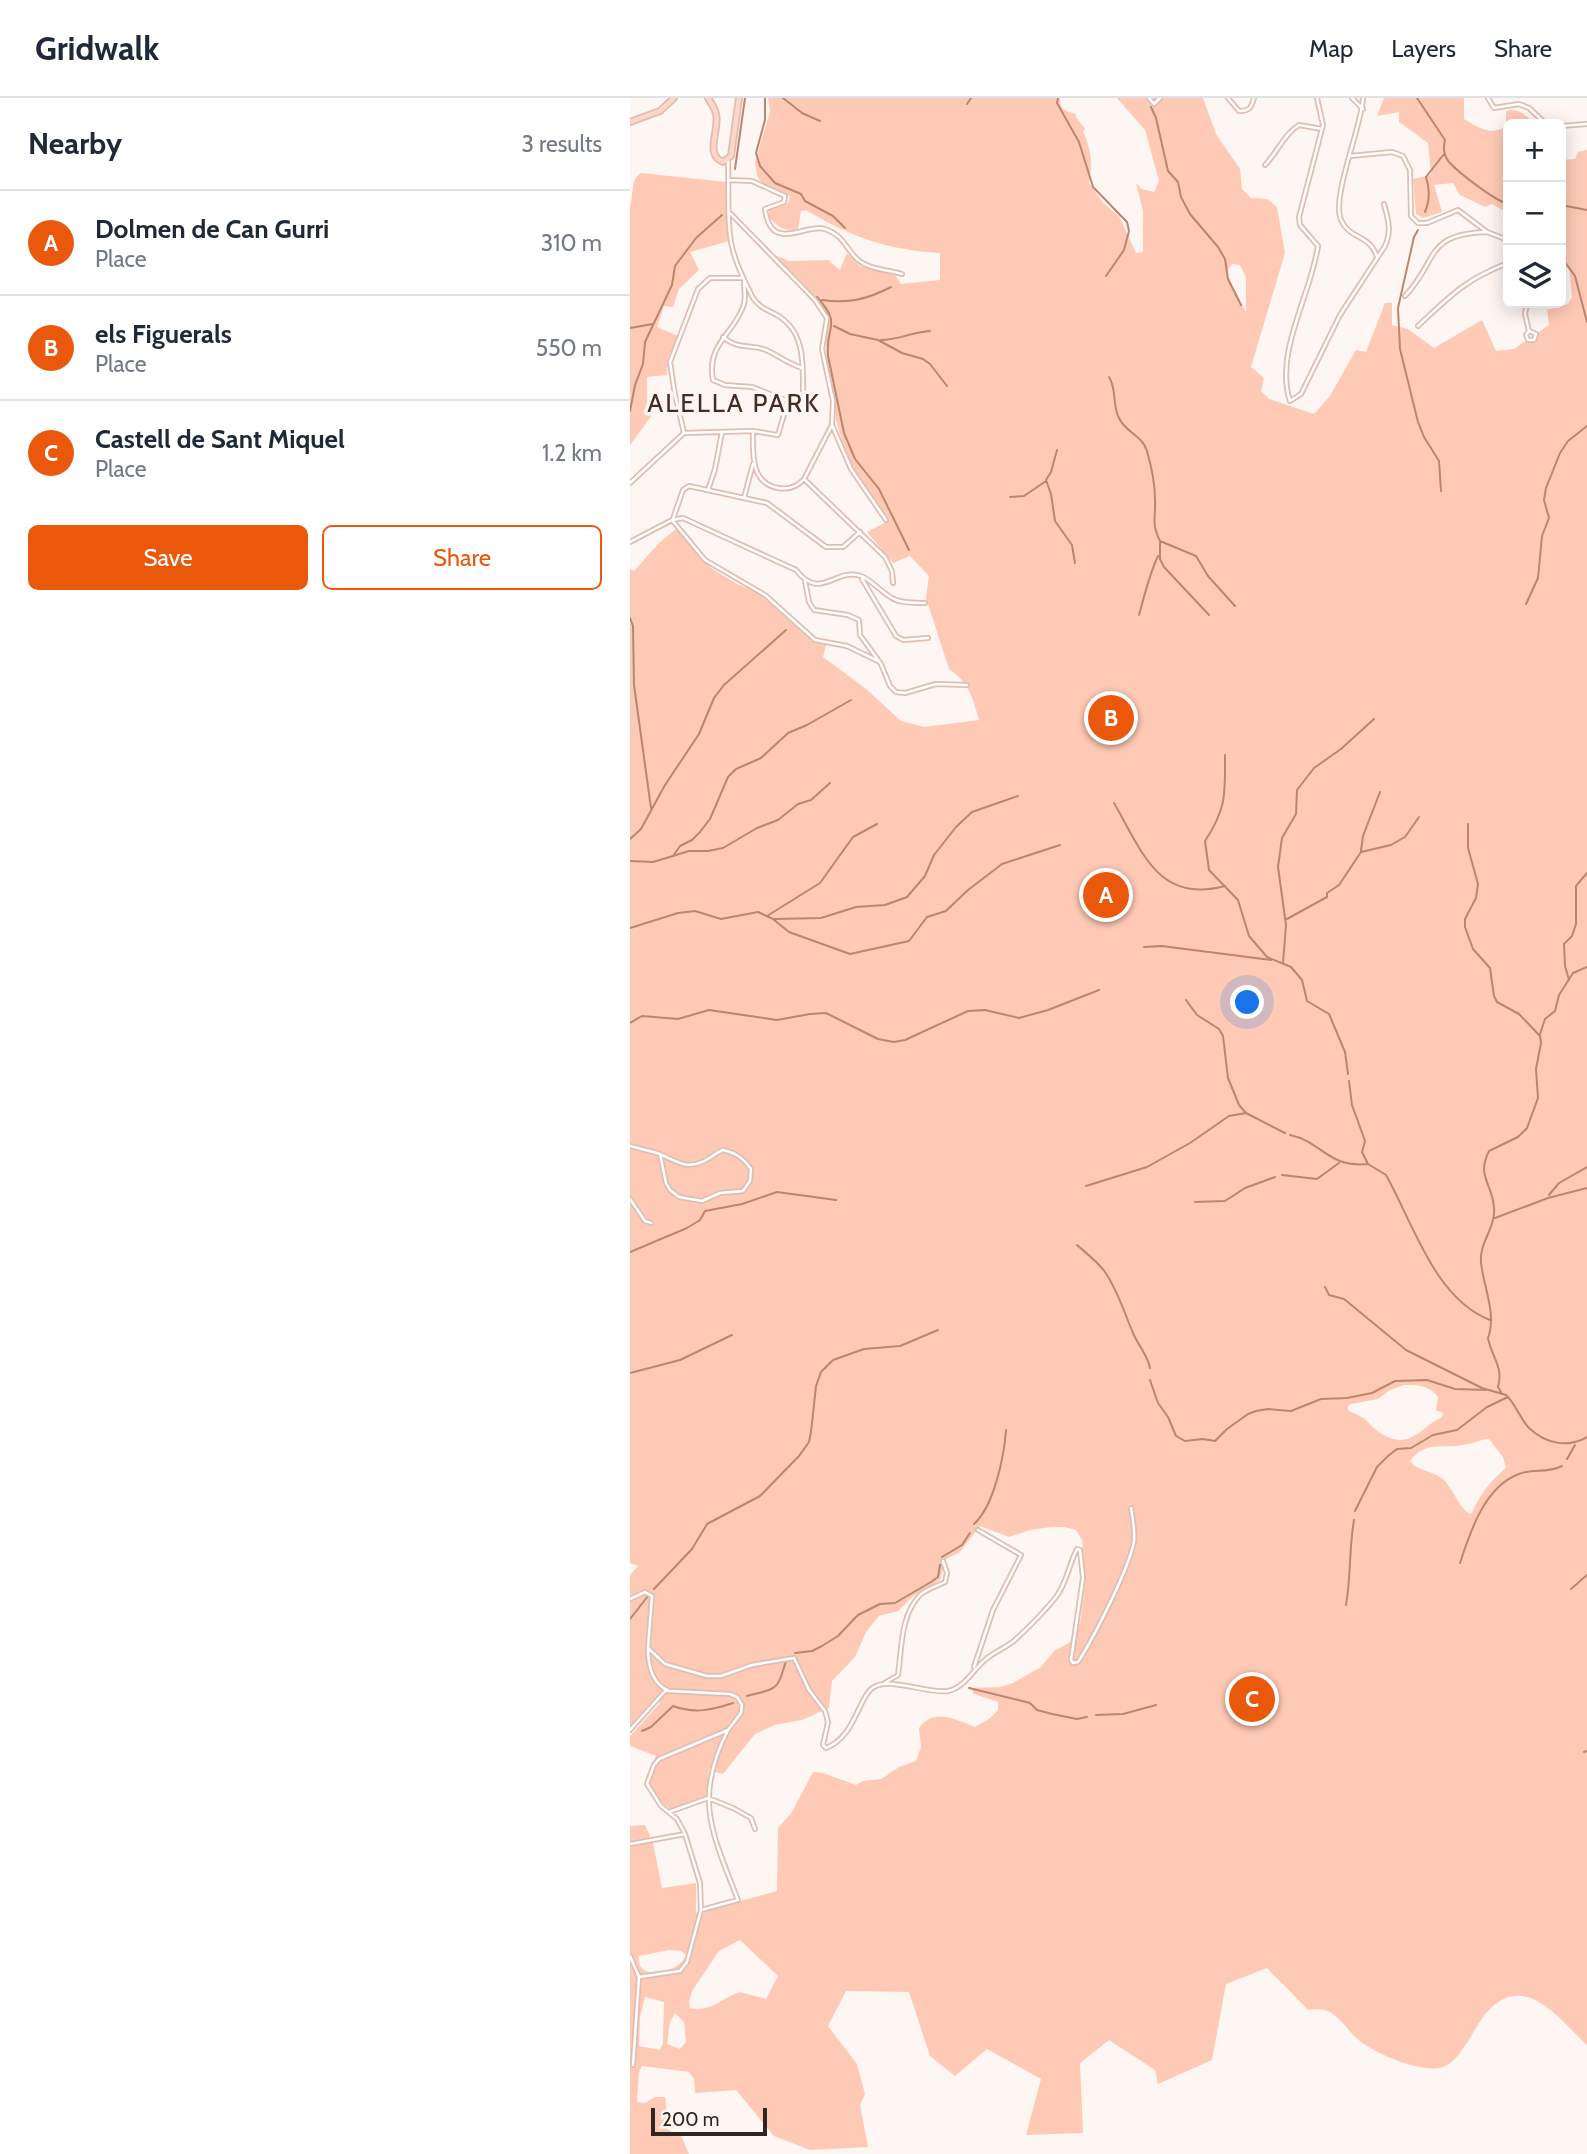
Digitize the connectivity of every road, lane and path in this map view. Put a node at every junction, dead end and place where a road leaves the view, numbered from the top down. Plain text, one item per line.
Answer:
1 (674, 98) edge
2 (708, 98) edge
3 (739, 98) edge
4 (1149, 98) edge
5 (1160, 98) edge
6 (1228, 98) edge
7 (1254, 98) edge
8 (1317, 98) edge
9 (1352, 98) edge
10 (1363, 98) edge
11 (1488, 98) edge
12 (1363, 109) junction
13 (1541, 119) edge
14 (630, 122) edge
15 (1587, 124) edge
16 (1566, 126) edge
17 (1322, 129) junction
18 (1350, 156) junction
19 (726, 161) junction
20 (1265, 165) dead end
21 (729, 180) junction
22 (1384, 204) dead end
23 (729, 212) junction
24 (1487, 232) junction
25 (1503, 238) edge
26 (1377, 257) junction
27 (1503, 265) edge
28 (902, 274) dead end
29 (744, 278) junction
30 (1405, 296) dead end
31 (1526, 308) edge
32 (1418, 326) dead end
33 (1529, 331) dead end
34 (723, 337) junction
35 (803, 368) junction
36 (788, 401) junction
37 (832, 425) junction
38 (752, 431) junction
39 (722, 432) junction
40 (684, 433) junction
41 (753, 463) junction
42 (804, 479) junction
43 (630, 483) edge
44 (707, 491) junction
45 (744, 498) junction
46 (672, 520) junction
47 (886, 520) dead end
48 (860, 532) junction
49 (630, 542) edge
50 (861, 576) junction
51 (805, 580) junction
52 (893, 583) dead end
53 (925, 603) dead end
54 (928, 638) dead end
55 (878, 661) junction
56 (967, 685) dead end
57 (630, 1146) edge
58 (660, 1154) junction
59 (630, 1199) edge
60 (650, 1223) dead end
61 (1131, 1508) dead end
62 (978, 1530) dead end
63 (943, 1561) dead end
64 (630, 1599) edge
65 (648, 1648) junction
66 (973, 1670) junction
67 (884, 1684) junction
68 (666, 1690) junction
69 (728, 1730) junction
70 (630, 1731) edge
71 (708, 1798) junction
72 (669, 1812) junction
73 (755, 1829) dead end
74 (685, 1834) junction
75 (630, 1844) edge
76 (701, 1910) junction
77 (630, 1956) edge
78 (639, 1977) junction
79 (633, 2065) dead end

1 - 14 main road
2 - 19 main road
3 - 19 main road
4 - 5 street
6 - 7 street
8 - 17 street
9 - 12 street
10 - 12 street
11 - 13 street
12 - 18 street
15 - 16 street
17 - 20 street
17 - 26 street
18 - 24 street
18 - 26 street
19 - 21 street
21 - 23 street
21 - 28 street
22 - 26 street
23 - 29 street
23 - 37 street
24 - 25 street
24 - 30 street
27 - 32 street
29 - 34 street
29 - 35 street
29 - 40 street
31 - 33 street
34 - 35 street
34 - 36 street
35 - 36 street
36 - 38 street
37 - 42 street
37 - 47 street
38 - 39 street
38 - 41 street
39 - 40 street
39 - 44 street
40 - 43 street
41 - 42 street
41 - 45 street
42 - 48 street
44 - 45 street
44 - 46 street
45 - 48 street
46 - 49 street
46 - 51 street
46 - 55 street
48 - 52 street
50 - 51 street
50 - 53 street
50 - 54 street
51 - 55 street
55 - 56 street
57 - 58 street
58 - 58 street
59 - 60 street
61 - 66 street
62 - 66 street
63 - 67 street
64 - 65 street
65 - 67 street
65 - 68 street
66 - 67 street
68 - 69 street
68 - 70 street
69 - 71 street
69 - 72 street
71 - 72 street
71 - 73 street
71 - 76 street
72 - 74 street
74 - 75 street
74 - 76 street
76 - 78 street
77 - 78 street
78 - 79 street

